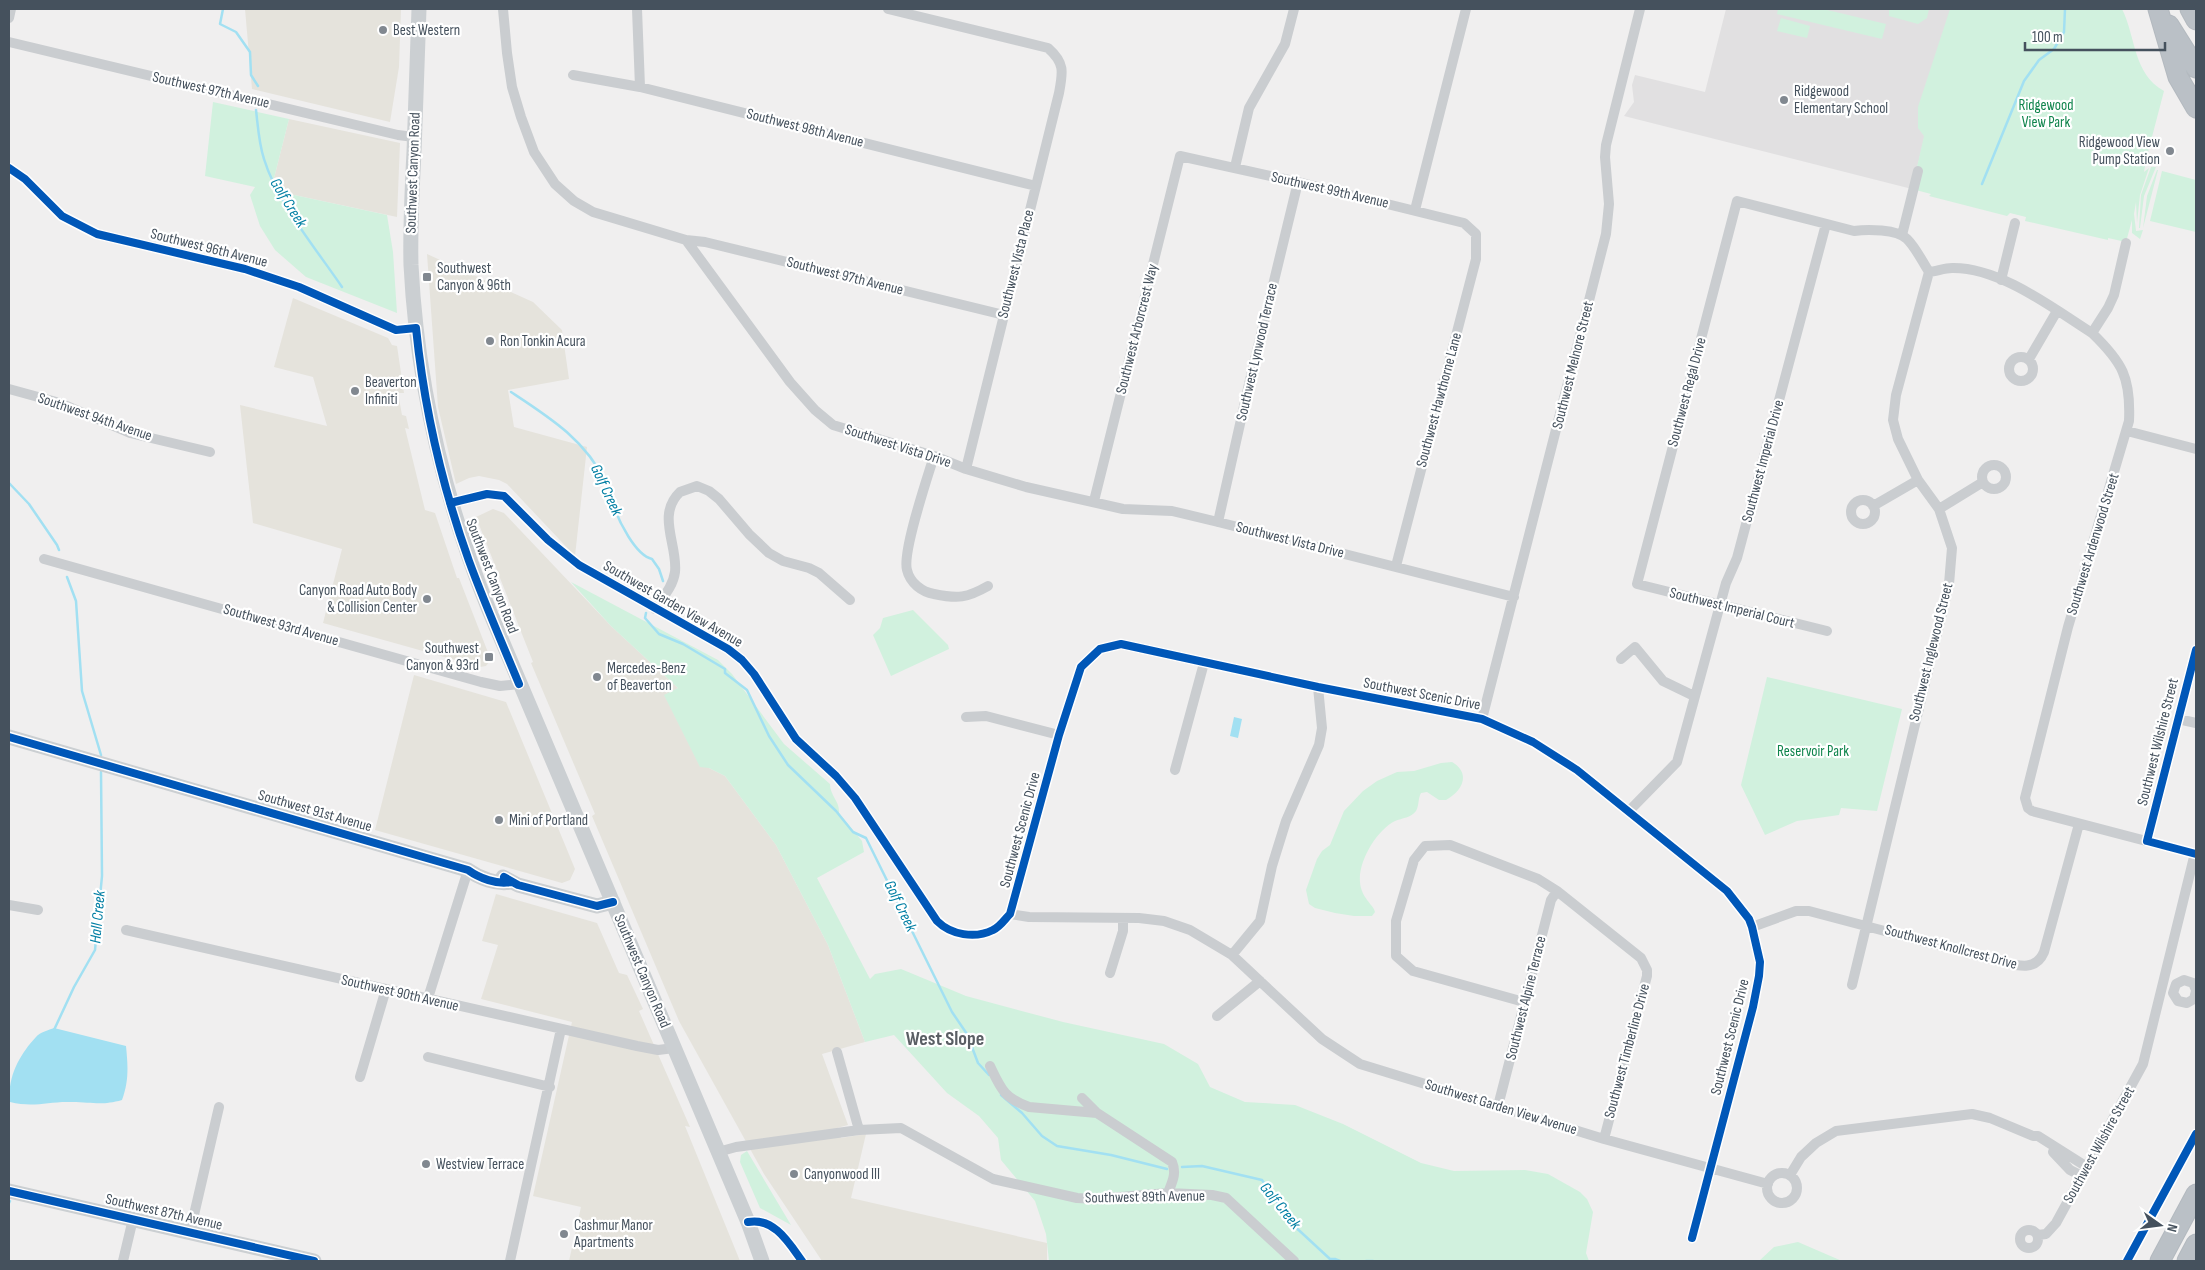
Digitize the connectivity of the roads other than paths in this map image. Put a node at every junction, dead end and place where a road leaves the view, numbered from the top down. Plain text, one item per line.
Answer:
1 (11, 9) edge
2 (419, 9) edge
3 (504, 9) edge
4 (637, 9) edge
5 (888, 9) edge
6 (1294, 9) edge
7 (1466, 9) edge
8 (1640, 9) edge
9 (2159, 9) edge
10 (2190, 9) edge
11 (9, 18) edge
12 (2196, 20) edge
13 (9, 42) edge
14 (2196, 68) edge
15 (573, 75) dead end
16 (640, 87) junction
17 (2196, 108) edge
18 (414, 137) junction
19 (1180, 156) joint
20 (1235, 167) junction
21 (9, 168) edge
22 (1918, 171) dead end
23 (1298, 182) junction
24 (1036, 186) junction
25 (1415, 210) junction
26 (2016, 223) dead end
27 (1826, 224) junction
28 (1476, 234) joint
29 (1902, 236) junction
30 (686, 240) junction
31 (2126, 244) dead end
32 (1929, 272) junction
33 (2001, 280) junction
34 (2057, 311) junction
35 (1004, 315) junction
36 (416, 328) junction
37 (2092, 333) junction
38 (2029, 359) dead end
39 (9, 389) edge
40 (2127, 430) junction
41 (2196, 449) edge
42 (210, 452) dead end
43 (934, 456) junction
44 (966, 469) junction
45 (1918, 480) junction
46 (1983, 482) dead end
47 (1094, 501) junction
48 (450, 504) junction
49 (1873, 506) dead end
50 (1939, 509) junction
51 (1218, 522) junction
52 (44, 559) dead end
53 (1396, 566) junction
54 (1636, 584) joint
55 (988, 586) dead end
56 (1514, 597) junction
57 (850, 600) dead end
58 (1720, 606) junction
59 (655, 609) junction
60 (1827, 631) dead end
61 (2196, 650) edge
62 (1621, 659) dead end
63 (1204, 663) junction
64 (519, 684) junction
65 (1318, 687) junction
66 (1694, 696) junction
67 (966, 717) dead end
68 (1482, 719) junction
69 (2178, 719) junction
70 (2196, 723) edge
71 (1059, 735) junction
72 (9, 737) edge
73 (1174, 770) dead end
74 (1629, 811) junction
75 (2078, 824) junction
76 (2147, 841) junction
77 (2195, 853) edge
78 (468, 870) junction
79 (1557, 891) junction
80 (613, 902) junction
81 (9, 905) edge
82 (38, 910) dead end
83 (1010, 914) junction
84 (1123, 918) junction
85 (1866, 925) junction
86 (1752, 927) junction
87 (126, 930) dead end
88 (1232, 955) junction
89 (1110, 974) dead end
90 (1260, 981) junction
91 (1852, 984) dead end
92 (2162, 985) junction
93 (2174, 988) junction
94 (386, 989) junction
95 (2196, 991) edge
96 (428, 998) junction
97 (1524, 1002) junction
98 (1217, 1016) dead end
99 (561, 1029) junction
100 (674, 1048) junction
101 (837, 1052) dead end
102 (428, 1057) dead end
103 (990, 1066) dead end
104 (360, 1077) dead end
105 (550, 1087) junction
106 (1082, 1098) dead end
107 (1498, 1106) junction
108 (219, 1107) dead end
109 (1098, 1113) junction
110 (859, 1130) junction
111 (1604, 1139) junction
112 (718, 1152) junction
113 (1710, 1169) junction
114 (2084, 1172) junction
115 (1790, 1175) junction
116 (1768, 1184) junction
117 (9, 1191) edge
118 (1168, 1193) junction
119 (2196, 1194) edge
120 (133, 1219) junction
121 (748, 1222) junction
122 (190, 1232) junction
123 (2038, 1236) dead end
124 (1692, 1238) dead end
125 (2196, 1244) edge
126 (123, 1261) edge
127 (314, 1261) edge
128 (510, 1261) edge
129 (762, 1261) edge
130 (802, 1261) edge
131 (1294, 1261) edge
132 (2160, 1261) edge
133 (2187, 1261) edge

1 - 11 street
2 - 18 main road, Southwest Canyon Road
3 - 30 street
4 - 16 street
5 - 24 street, Southwest Vista Place
6 - 20 street
7 - 25 street
8 - 56 street, Southwest Melnore Street
9 - 14 highway
9 - 17 highway
10 - 12 highway
13 - 18 street, Southwest 97th Avenue
15 - 16 street, Southwest 98th Avenue
16 - 24 street, Southwest 98th Avenue
18 - 36 main road, Southwest Canyon Road
19 - 20 street, Southwest 99th Avenue
19 - 47 street, Southwest Arborcrest Way
20 - 23 street, Southwest 99th Avenue
21 - 36 street, Southwest 96th Avenue
22 - 29 street
23 - 25 street, Southwest 99th Avenue
23 - 51 street, Southwest Lynwood Terrace
24 - 35 street, Southwest Vista Place
25 - 28 street, Southwest 99th Avenue
26 - 33 street
27 - 29 street
27 - 54 street, Southwest Regal Drive
27 - 58 street, Southwest Imperial Drive
28 - 53 street, Southwest Hawthorne Lane
29 - 32 street
30 - 35 street, Southwest 97th Avenue
30 - 43 street, Southwest Vista Drive
31 - 37 street
32 - 33 street, Southwest Ardenwood Street
32 - 45 street, Southwest Inglewood Street
33 - 34 street, Southwest Ardenwood Street
34 - 37 street, Southwest Ardenwood Street
34 - 38 street
35 - 44 street, Southwest Vista Place
36 - 48 main road, Southwest Canyon Road
37 - 40 street, Southwest Ardenwood Street
39 - 42 street, Southwest 94th Avenue
40 - 41 street
40 - 75 street, Southwest Ardenwood Street
43 - 44 street, Southwest Vista Drive
43 - 55 street
44 - 47 street, Southwest Vista Drive
45 - 49 street
45 - 50 street, Southwest Inglewood Street
46 - 50 street
47 - 51 street, Southwest Vista Drive
48 - 59 street, Southwest Garden View Avenue
48 - 64 main road, Southwest Canyon Road
50 - 85 street, Southwest Inglewood Street
51 - 53 street, Southwest Vista Drive
52 - 64 street, Southwest 93rd Avenue
53 - 56 street, Southwest Vista Drive
54 - 58 street, Southwest Imperial Court
56 - 68 street, Southwest Melnore Street
57 - 59 street
58 - 60 street, Southwest Imperial Court
58 - 66 street, Southwest Imperial Drive
59 - 83 street, Southwest Garden View Avenue
61 - 69 street, Southwest Wilshire Street
62 - 66 street
63 - 65 street, Southwest Scenic Drive
63 - 71 street, Southwest Scenic Drive
63 - 73 street
64 - 80 main road, Southwest Canyon Road
65 - 68 street, Southwest Scenic Drive
65 - 88 street
66 - 74 street, Southwest Imperial Drive
67 - 71 street
68 - 74 street, Southwest Scenic Drive
69 - 70 street
69 - 76 street, Southwest Wilshire Street
71 - 83 street, Southwest Scenic Drive
72 - 78 main road, Southwest 91st Avenue
74 - 86 street, Southwest Scenic Drive
75 - 76 street
75 - 85 street, Southwest Knollcrest Drive
76 - 77 street
77 - 92 street, Southwest Wilshire Street
78 - 80 main road, Southwest 91st Avenue
78 - 96 street
79 - 97 street, Southwest Alpine Terrace
79 - 97 street, Southwest Timberline Drive
79 - 111 street, Southwest Timberline Drive
80 - 100 main road, Southwest Canyon Road
81 - 82 street
83 - 84 street, Southwest Garden View Avenue
84 - 88 street, Southwest Garden View Avenue
84 - 89 street
85 - 86 street, Southwest Knollcrest Drive
85 - 91 street, Southwest Inglewood Street
86 - 113 street, Southwest Scenic Drive
87 - 94 street, Southwest 90th Avenue
88 - 90 street, Southwest Garden View Avenue
90 - 98 street
90 - 107 street, Southwest Garden View Avenue
92 - 93 street
92 - 114 street, Southwest Wilshire Street
93 - 95 street
93 - 95 street
94 - 96 street, Southwest 90th Avenue
94 - 104 street
96 - 99 street, Southwest 90th Avenue
97 - 107 street, Southwest Alpine Terrace
99 - 100 street, Southwest 90th Avenue
99 - 105 street
100 - 112 main road, Southwest Canyon Road
101 - 110 street
102 - 105 street
103 - 109 street
105 - 128 street
106 - 109 street
107 - 111 street, Southwest Garden View Avenue
108 - 122 street
109 - 118 street
110 - 112 street, Southwest 89th Avenue
110 - 118 street, Southwest 89th Avenue
111 - 113 street, Southwest Garden View Avenue
112 - 121 main road, Southwest Canyon Road
113 - 116 street, Southwest Garden View Avenue
113 - 124 street, Southwest Scenic Drive
114 - 115 street
114 - 123 street, Southwest Wilshire Street
115 - 116 street
115 - 116 street
117 - 120 main road, Southwest 87th Avenue
118 - 131 street, Southwest 89th Avenue
119 - 132 highway
120 - 122 main road, Southwest 87th Avenue
120 - 126 street
121 - 129 main road, Southwest Canyon Road
121 - 130 street
122 - 127 main road, Southwest 87th Avenue
125 - 133 highway

